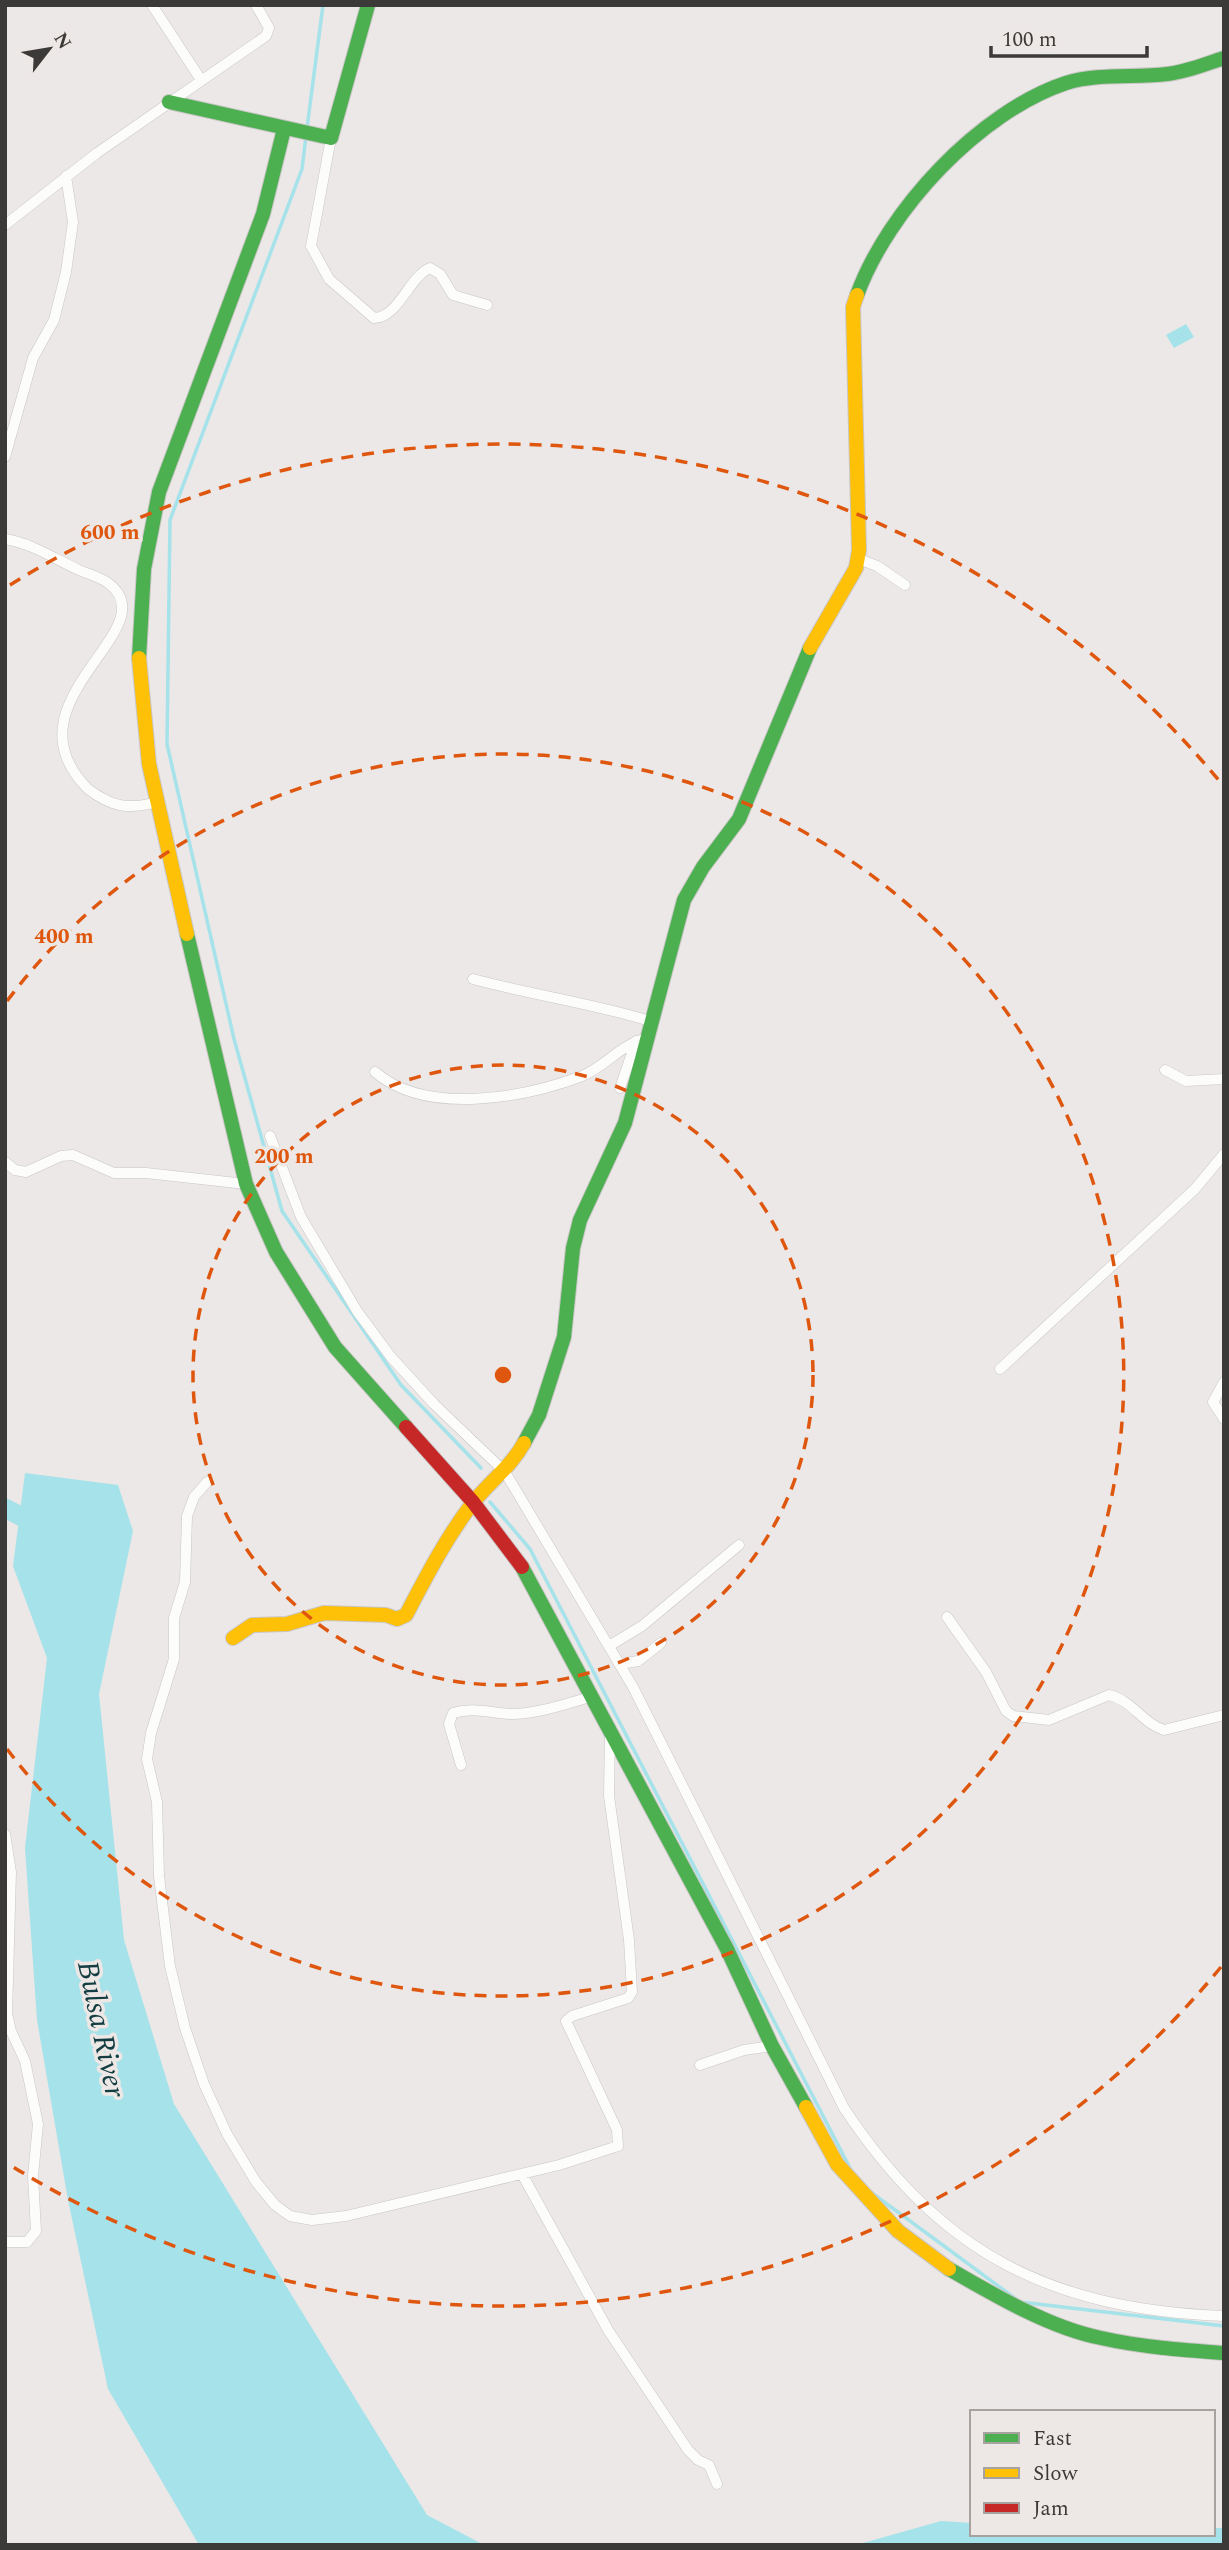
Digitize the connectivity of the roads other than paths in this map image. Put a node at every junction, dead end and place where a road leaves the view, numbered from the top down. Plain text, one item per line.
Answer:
1 (152, 5) edge
2 (256, 5) edge
3 (368, 5) edge
4 (1224, 58) edge
5 (201, 80) junction
6 (169, 102) junction
7 (284, 129) junction
8 (331, 138) junction
9 (66, 176) junction
10 (5, 225) edge
11 (487, 305) dead end
12 (5, 457) edge
13 (5, 539) edge
14 (859, 559) junction
15 (905, 585) dead end
16 (157, 802) junction
17 (473, 979) dead end
18 (650, 1021) junction
19 (641, 1040) junction
20 (1165, 1070) dead end
21 (375, 1072) dead end
22 (1224, 1079) edge
23 (620, 1088) dead end
24 (270, 1136) dead end
25 (1224, 1154) edge
26 (5, 1162) edge
27 (246, 1184) junction
28 (1000, 1369) dead end
29 (1224, 1382) edge
30 (1224, 1419) edge
31 (505, 1472) junction
32 (207, 1482) dead end
33 (473, 1502) junction
34 (739, 1545) dead end
35 (947, 1617) dead end
36 (233, 1638) dead end
37 (662, 1643) dead end
38 (609, 1646) junction
39 (620, 1664) junction
40 (590, 1697) junction
41 (1224, 1715) edge
42 (610, 1733) junction
43 (461, 1765) dead end
44 (5, 1835) edge
45 (772, 2046) junction
46 (700, 2065) dead end
47 (522, 2174) junction
48 (5, 2242) edge
49 (1224, 2316) edge
50 (1224, 2353) edge
51 (717, 2484) dead end

1 - 5 street
2 - 5 street
3 - 8 street
4 - 14 street
5 - 6 street
6 - 7 street
6 - 9 street
7 - 8 street
7 - 16 street
8 - 11 street
9 - 10 street
9 - 12 street
13 - 16 street
14 - 15 street
14 - 18 street
16 - 27 street
17 - 18 street
18 - 19 street
19 - 21 street
19 - 23 street
19 - 31 street
20 - 22 street
24 - 31 street
25 - 28 street
26 - 27 street
27 - 33 street
29 - 30 street
31 - 33 street
31 - 38 street
32 - 47 street
33 - 36 street
33 - 40 street
34 - 38 street
35 - 41 street
37 - 39 street
38 - 39 street
39 - 49 street
40 - 42 street
40 - 43 street
42 - 45 street
42 - 47 street
44 - 48 street
45 - 46 street
45 - 50 street
47 - 51 street

